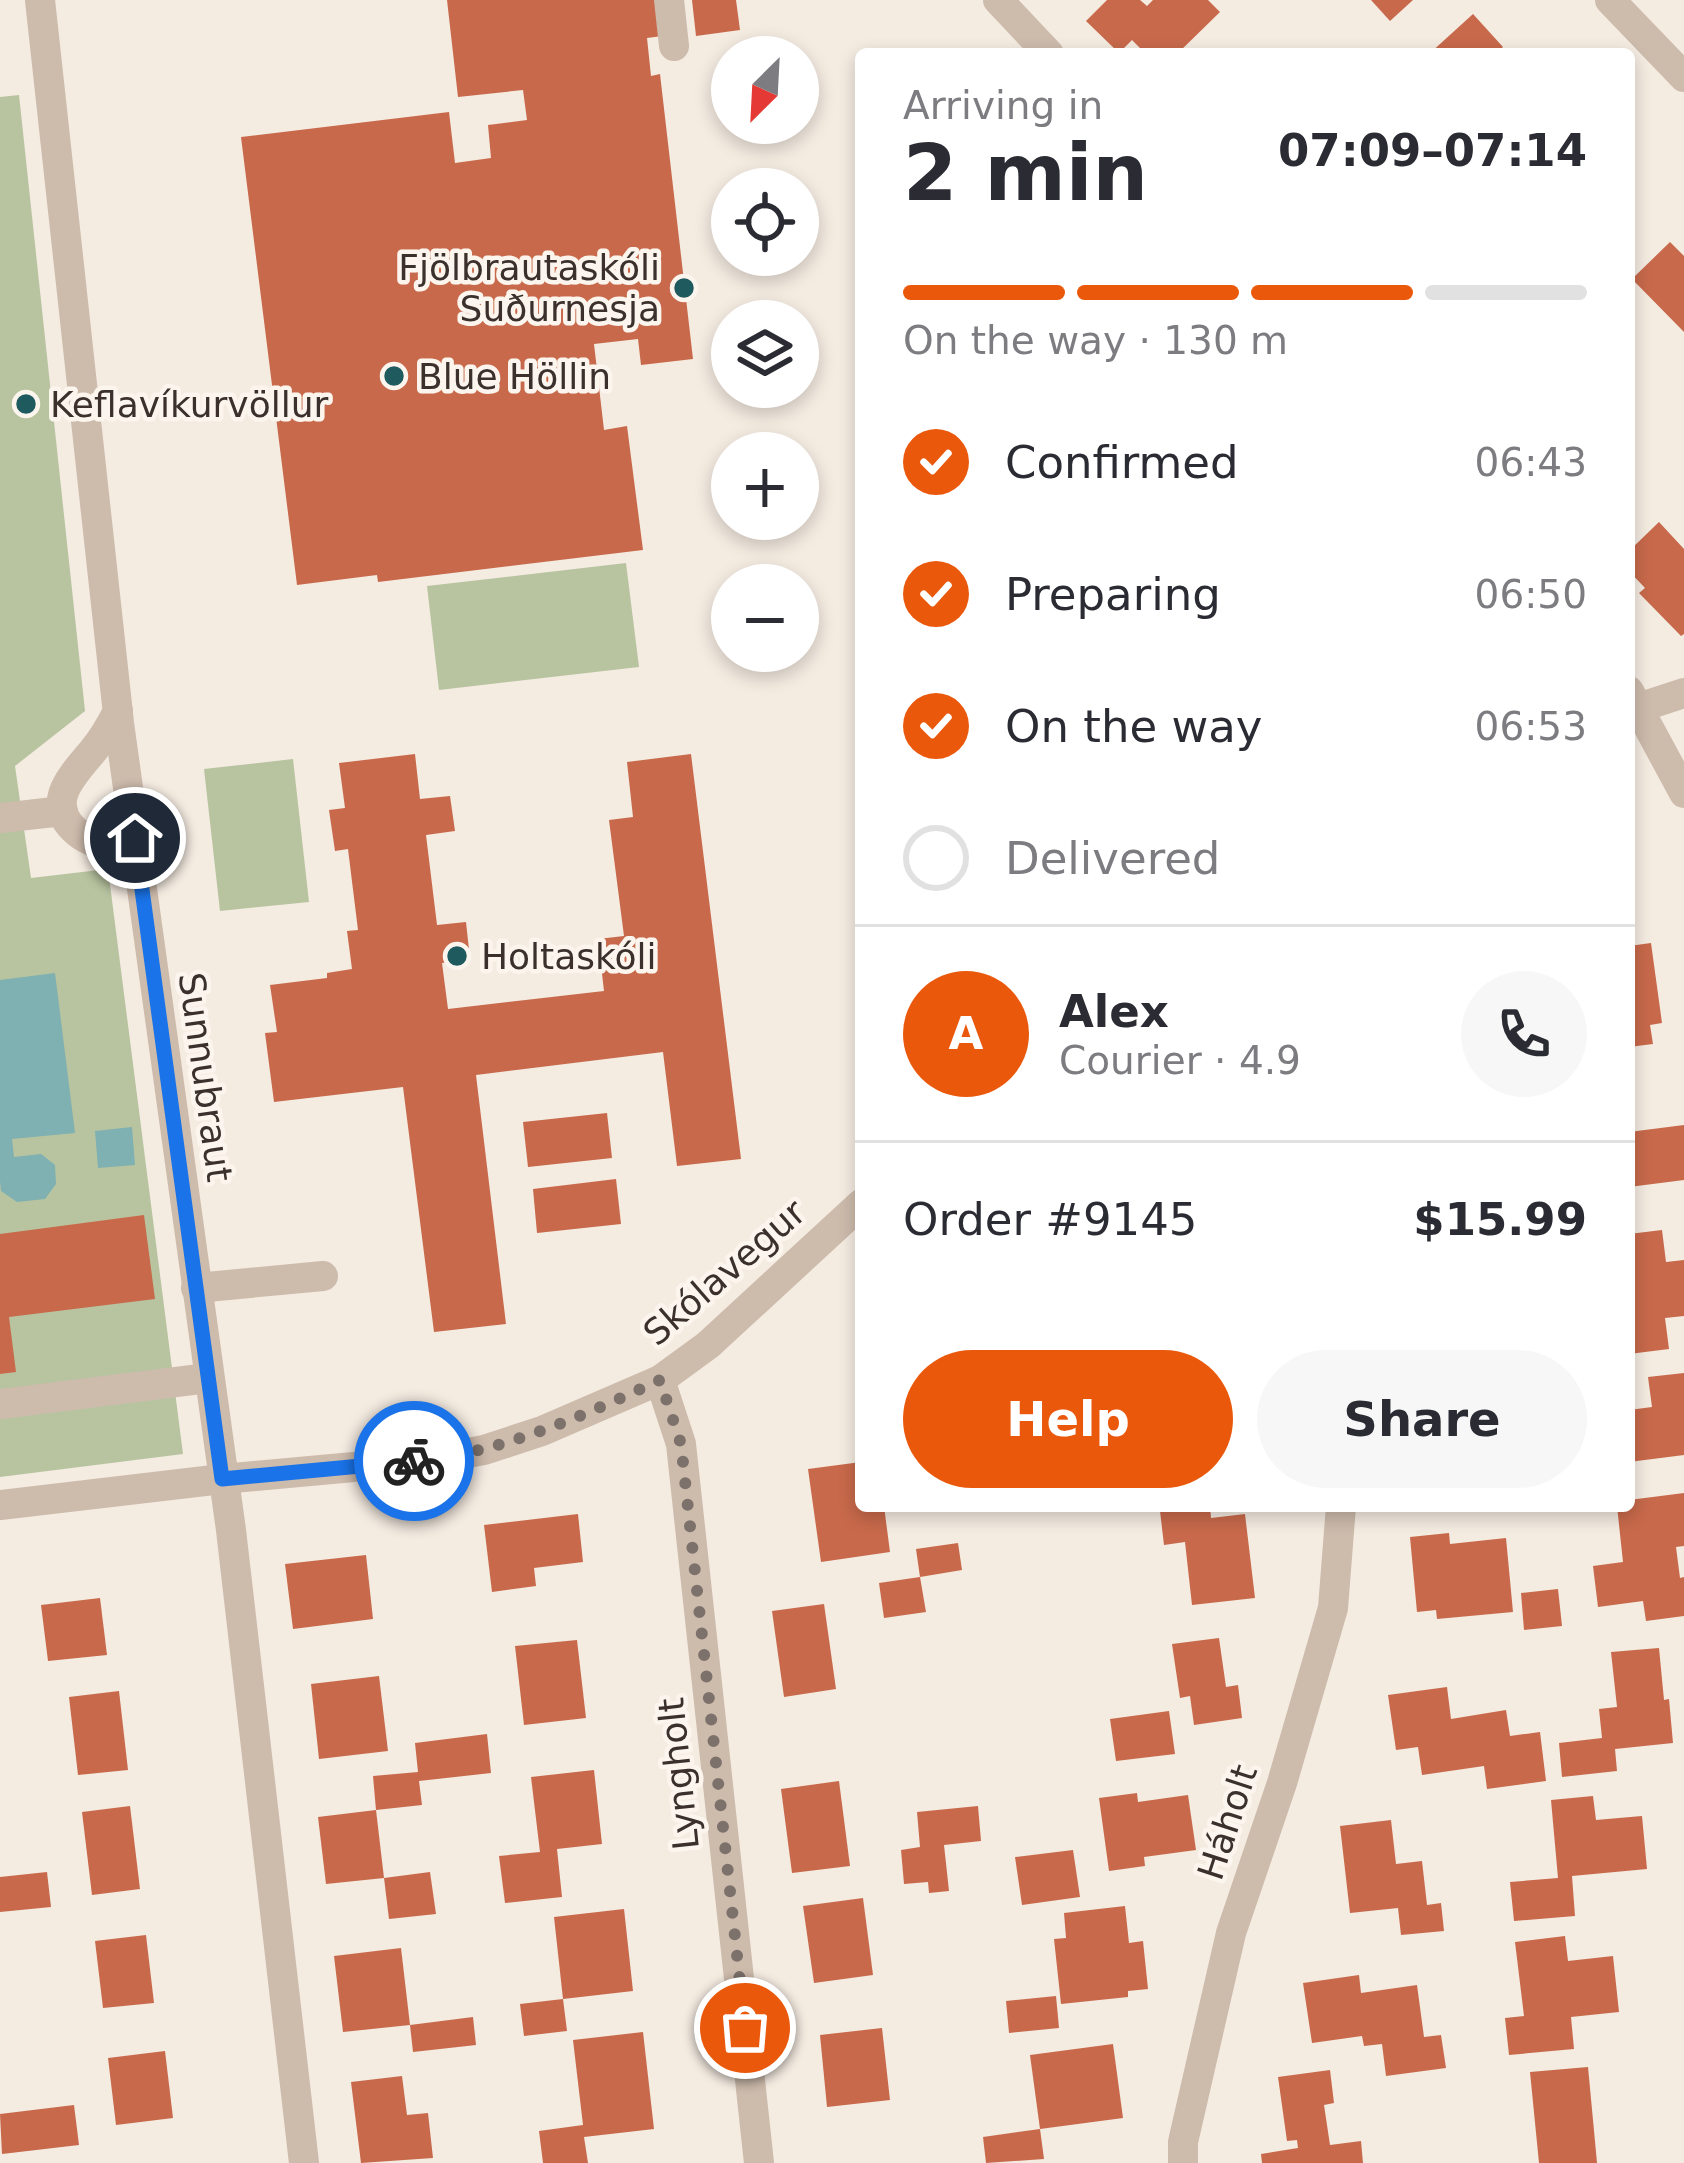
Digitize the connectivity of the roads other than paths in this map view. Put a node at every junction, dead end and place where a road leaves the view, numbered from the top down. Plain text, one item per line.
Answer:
1 (40, 0) edge
2 (669, 0) edge
3 (998, 0) edge
4 (1610, 0) edge
5 (674, 46) dead end
6 (1043, 48) edge
7 (1684, 77) edge
8 (1684, 692) edge
9 (1635, 702) edge
10 (1635, 708) edge
11 (118, 711) junction
12 (1684, 793) edge
13 (63, 811) junction
14 (0, 818) edge
15 (140, 877) junction
16 (855, 1210) edge
17 (323, 1276) dead end
18 (196, 1288) junction
19 (208, 1378) junction
20 (660, 1380) junction
21 (0, 1404) edge
22 (222, 1479) junction
23 (0, 1505) edge
24 (1341, 1512) edge
25 (304, 2163) edge
26 (759, 2163) edge
27 (1183, 2163) edge

1 - 11 street, Sunnubraut
2 - 5 street
3 - 6 street
4 - 7 street
8 - 9 street
10 - 12 street
11 - 13 street
11 - 15 street, Sunnubraut
13 - 14 street
13 - 15 street
15 - 18 street, Sunnubraut
16 - 20 street, Skólavegur
17 - 18 street
18 - 19 street, Sunnubraut
19 - 21 street
19 - 22 street, Sunnubraut
20 - 22 street, Skólavegur
20 - 26 street, Lyngholt
22 - 23 street, Skólavegur
22 - 25 street, Sunnubraut
24 - 27 street, Háholt

